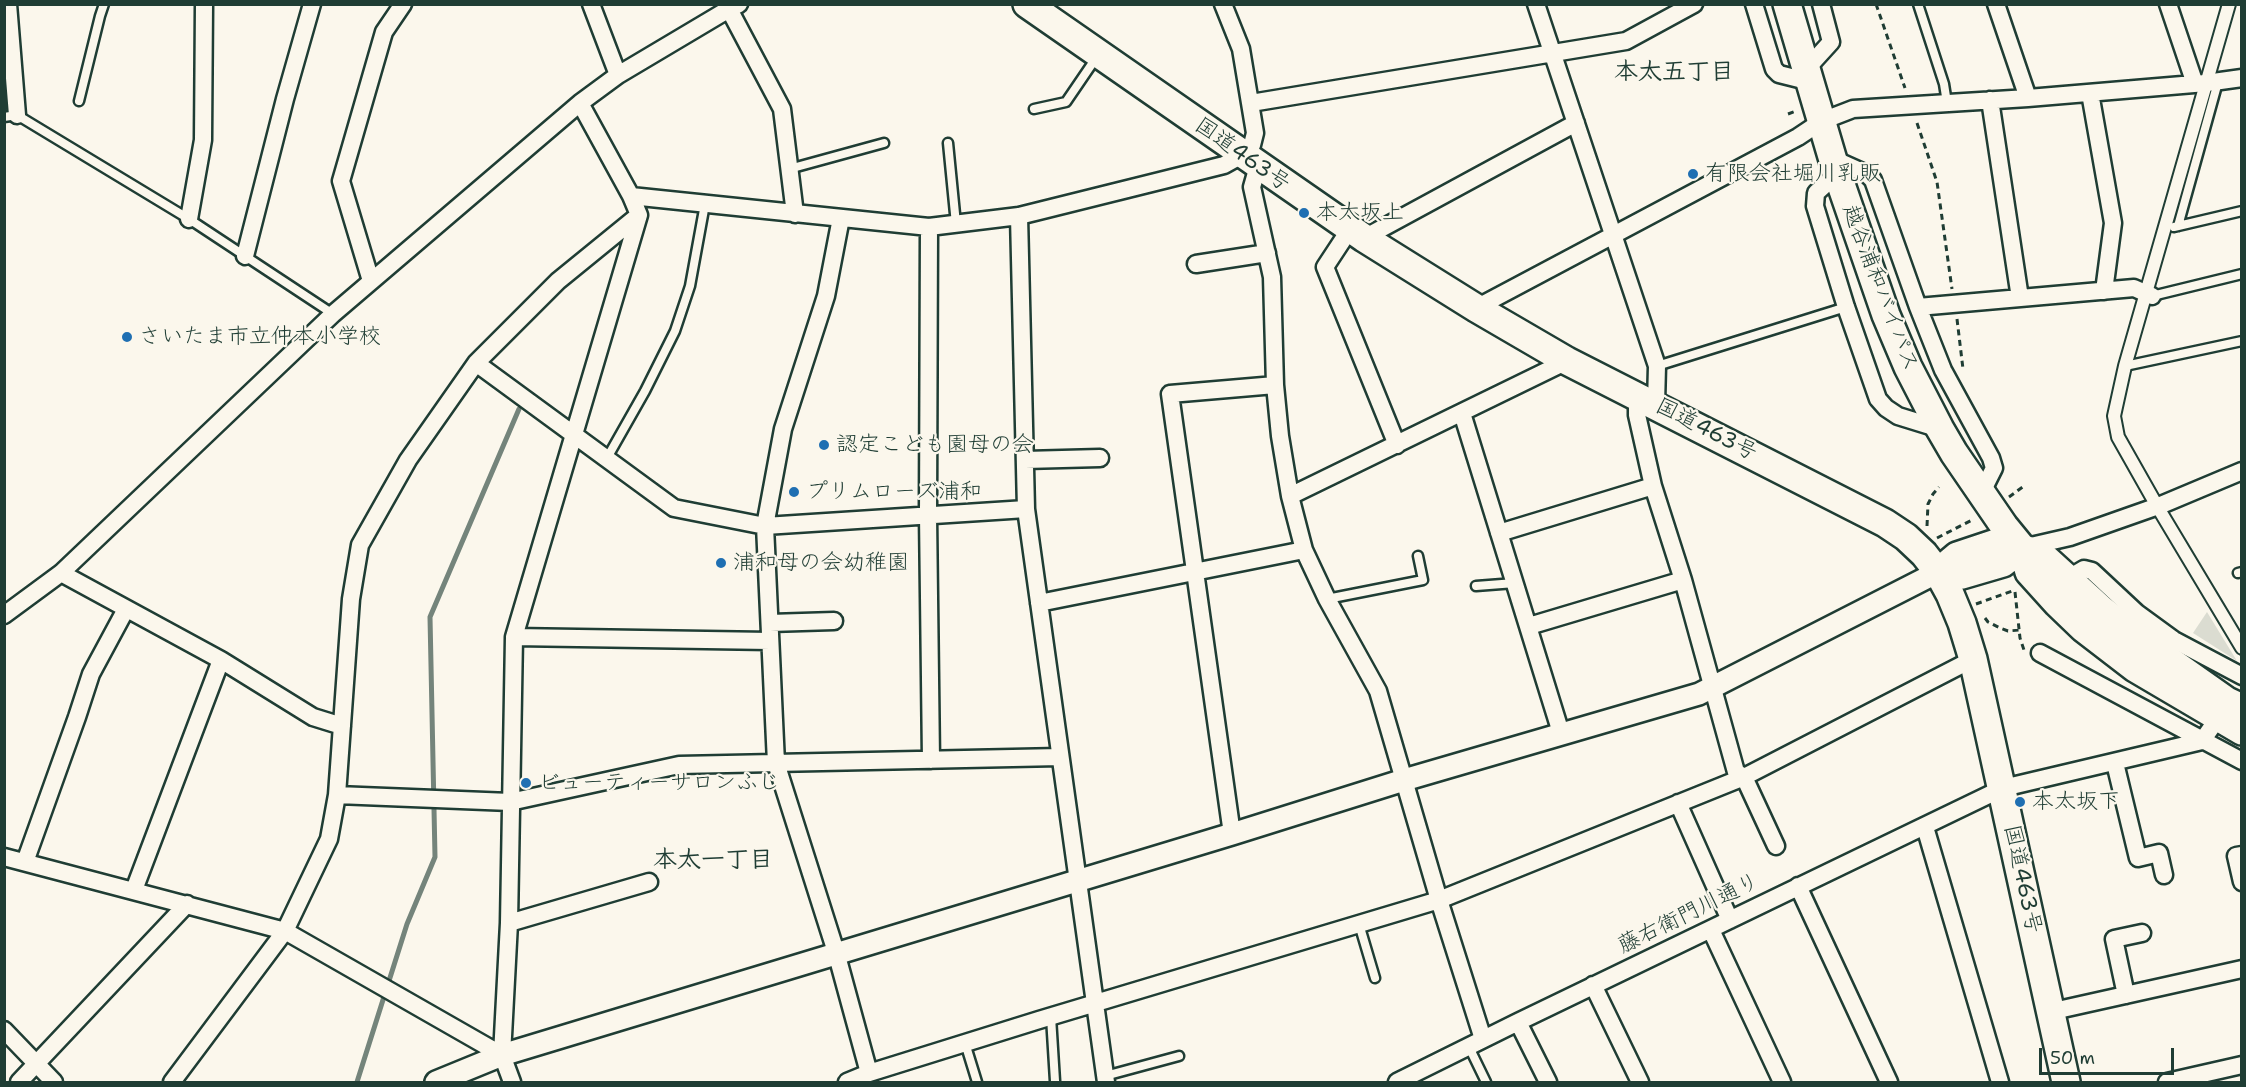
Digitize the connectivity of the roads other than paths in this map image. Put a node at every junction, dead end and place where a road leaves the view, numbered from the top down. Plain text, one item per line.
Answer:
1 (8, 4) edge
2 (104, 4) edge
3 (204, 4) edge
4 (312, 4) edge
5 (403, 4) edge
6 (591, 4) edge
7 (1223, 4) edge
8 (1536, 4) edge
9 (1694, 4) edge
10 (1754, 4) edge
11 (1787, 4) edge
12 (1821, 4) edge
13 (1918, 4) edge
14 (1996, 4) edge
15 (2168, 4) edge
16 (2229, 4) edge
17 (734, 7) edge
18 (1040, 10) edge
19 (1552, 53) junction
20 (1099, 54) junction
21 (618, 75) junction
22 (2241, 78) edge
23 (1810, 80) junction
24 (2206, 83) junction
25 (2090, 93) junction
26 (2028, 98) junction
27 (1990, 100) junction
28 (79, 101) dead end
29 (580, 103) junction
30 (1251, 103) junction
31 (1947, 103) junction
32 (1034, 110) dead end
33 (11, 116) edge
34 (1822, 121) junction
35 (1576, 123) junction
36 (884, 143) dead end
37 (948, 143) dead end
38 (1250, 160) junction
39 (1834, 161) junction
40 (788, 169) junction
41 (631, 196) junction
42 (705, 204) junction
43 (2241, 211) edge
44 (795, 214) junction
45 (639, 215) junction
46 (1019, 216) junction
47 (841, 218) junction
48 (189, 219) junction
49 (956, 224) junction
50 (2178, 226) junction
51 (929, 227) junction
52 (2164, 229) junction
53 (1357, 234) junction
54 (1614, 236) junction
55 (1267, 253) junction
56 (245, 256) junction
57 (1196, 264) dead end
58 (2241, 274) edge
59 (371, 281) junction
60 (2104, 291) junction
61 (2149, 295) junction
62 (2020, 297) junction
63 (1846, 307) junction
64 (1918, 307) junction
65 (1476, 308) junction
66 (333, 314) junction
67 (2241, 341) edge
68 (1567, 361) junction
69 (476, 363) junction
70 (1657, 366) junction
71 (2125, 366) junction
72 (1275, 385) junction
73 (1646, 400) junction
74 (1462, 413) junction
75 (1940, 429) junction
76 (573, 433) junction
77 (1397, 445) junction
78 (607, 458) junction
79 (1100, 458) dead end
80 (1025, 460) junction
81 (2241, 471) edge
82 (1653, 486) junction
83 (1290, 496) junction
84 (1990, 503) junction
85 (2157, 506) junction
86 (1026, 509) junction
87 (928, 515) junction
88 (765, 526) junction
89 (1499, 533) junction
90 (2022, 548) junction
91 (1304, 550) junction
92 (1418, 556) dead end
93 (1195, 572) junction
94 (1938, 572) junction
95 (61, 573) junction
96 (2067, 579) junction
97 (1683, 580) junction
98 (1515, 583) junction
99 (1476, 586) dead end
100 (1327, 599) junction
101 (1039, 603) junction
102 (126, 609) junction
103 (4, 615) edge
104 (834, 621) dead end
105 (1528, 626) junction
106 (770, 632) junction
107 (514, 637) junction
108 (2241, 648) edge
109 (2033, 654) road end
110 (1973, 659) junction
111 (222, 660) junction
112 (2241, 676) edge
113 (1712, 688) junction
114 (2235, 711) edge
115 (342, 726) junction
116 (1561, 733) junction
117 (2202, 741) junction
118 (1060, 757) junction
119 (931, 760) junction
120 (2241, 761) edge
121 (776, 763) junction
122 (2115, 763) junction
123 (1744, 777) junction
124 (1404, 780) junction
125 (2003, 789) junction
126 (337, 795) junction
127 (510, 802) junction
128 (1678, 803) junction
129 (1925, 827) junction
130 (1232, 834) junction
131 (1776, 846) dead end
132 (2241, 855) edge
133 (4, 857) edge
134 (25, 862) junction
135 (2164, 875) dead end
136 (1077, 881) junction
137 (649, 882) dead end
138 (2241, 882) edge
139 (1798, 886) junction
140 (134, 890) junction
141 (1439, 900) junction
142 (187, 904) junction
143 (1730, 920) junction
144 (509, 923) junction
145 (1359, 924) junction
146 (1711, 930) junction
147 (285, 931) junction
148 (2142, 933) dead end
149 (836, 952) junction
150 (2241, 969) edge
151 (1375, 978) dead end
152 (1593, 985) junction
153 (2126, 995) junction
154 (1095, 1004) junction
155 (2049, 1012) junction
156 (1051, 1017) junction
157 (1518, 1022) junction
158 (4, 1030) edge
159 (965, 1043) junction
160 (1476, 1043) junction
161 (502, 1055) junction
162 (1179, 1056) dead end
163 (36, 1063) junction
164 (2241, 1065) edge
165 (869, 1073) junction
166 (1423, 1077) edge
167 (1106, 1079) edge
168 (1055, 1081) edge
169 (2061, 1081) edge
170 (19, 1083) edge
171 (54, 1083) edge
172 (172, 1083) edge
173 (436, 1083) edge
174 (512, 1083) edge
175 (847, 1083) edge
176 (977, 1083) edge
177 (1397, 1083) edge
178 (1486, 1083) edge
179 (1548, 1083) edge
180 (1641, 1083) edge
181 (1782, 1083) edge
182 (1889, 1083) edge
183 (2000, 1083) edge
184 (2167, 1083) edge

1 - 33 street
2 - 28 lane
3 - 48 street
4 - 56 street
5 - 59 street
6 - 21 street
7 - 30 street
8 - 19 street
9 - 19 street
10 - 23 street
11 - 23 highway, 越谷浦和バイパス
12 - 23 street
13 - 31 lane
14 - 26 street
15 - 24 street
16 - 24 street
17 - 21 street
17 - 40 street
18 - 20 highway, 国道463号
19 - 30 street
19 - 35 street
20 - 32 lane
20 - 38 highway, 国道463号
21 - 29 street
22 - 24 street
23 - 34 highway, 越谷浦和バイパス
24 - 25 street
24 - 50 lane
24 - 52 street
25 - 26 street
25 - 60 street
26 - 27 street
27 - 31 street
27 - 62 street
29 - 41 street
29 - 59 street
30 - 38 street
31 - 34 street
33 - 48 lane
34 - 39 highway, 越谷浦和バイパス
34 - 54 street
35 - 53 street
35 - 54 street
36 - 40 lane
37 - 49 lane
38 - 46 street
38 - 53 highway, 国道463号
38 - 55 street
39 - 63 street
39 - 64 street
39 - 75 highway, 越谷浦和バイパス
40 - 44 street
41 - 42 street
41 - 45 street
42 - 44 street
42 - 78 lane
43 - 50 lane
44 - 47 street
45 - 69 street
45 - 76 street
46 - 49 street
46 - 80 street
47 - 51 street
47 - 88 street
48 - 56 lane
49 - 51 street
50 - 52 lane
51 - 87 street
52 - 61 street
53 - 65 highway, 国道463号
53 - 77 street
54 - 65 street
54 - 70 street
55 - 57 street
55 - 72 street
56 - 66 lane
58 - 61 lane
59 - 66 street
60 - 61 street
60 - 62 street
61 - 71 street
62 - 64 street
63 - 70 lane
63 - 75 street
64 - 84 street
65 - 68 highway, 国道463号
66 - 95 street
67 - 71 lane
68 - 73 highway, 国道463号
68 - 74 street
69 - 76 street
69 - 115 street
70 - 73 street
71 - 85 street
72 - 83 street
72 - 93 street
73 - 82 street
73 - 94 highway, 国道463号
74 - 77 street
74 - 89 street
75 - 84 highway, 越谷浦和バイパス
76 - 78 street
76 - 107 street
77 - 83 street
78 - 88 street
79 - 80 street
80 - 86 street
81 - 85 street
82 - 89 street
82 - 97 street
83 - 91 street
84 - 90 highway, 越谷浦和バイパス
85 - 90 street
85 - 108 street
86 - 87 street
86 - 101 street
87 - 88 street
87 - 119 street
88 - 106 street
89 - 98 street
90 - 94 highway
90 - 96 highway, 越谷浦和バイパス
90 - 114 highway, 越谷浦和バイパス
91 - 93 street
91 - 100 street
92 - 100 lane
93 - 101 street
93 - 130 street
94 - 110 highway, 国道463号
94 - 113 street
95 - 102 street
95 - 103 street
96 - 112 street
96 - 114 highway, 越谷浦和バイパス
97 - 105 street
97 - 113 street
98 - 99 lane
98 - 105 street
100 - 124 street
101 - 118 street
102 - 111 street
102 - 134 street
104 - 106 street
105 - 116 street
106 - 107 street
106 - 121 street
107 - 127 street
109 - 117 street
110 - 123 street
110 - 125 highway, 国道463号
111 - 115 street
111 - 140 street
113 - 116 street
113 - 123 street
114 - 117 street
115 - 126 street
116 - 124 street
117 - 120 street
117 - 122 street, 藤右衛門川通り
118 - 119 street
118 - 136 street
119 - 121 street
121 - 127 street
121 - 149 street
122 - 125 street, 藤右衛門川通り
122 - 135 street
123 - 128 street
123 - 131 street
124 - 130 street
124 - 141 street
125 - 129 street, 藤右衛門川通り
125 - 155 highway, 国道463号
126 - 127 street
126 - 147 street
127 - 144 street
128 - 141 street
128 - 143 street
129 - 139 street, 藤右衛門川通り
129 - 183 street
130 - 136 street
132 - 138 street
133 - 134 street
134 - 140 street
136 - 149 street
136 - 154 street
137 - 144 street
139 - 143 street, 藤右衛門川通り
139 - 182 street
140 - 142 street
141 - 145 street
141 - 160 street
142 - 147 street
142 - 163 street
143 - 146 street, 藤右衛門川通り
144 - 161 street
145 - 151 lane
145 - 154 street
146 - 152 street, 藤右衛門川通り
146 - 181 street
147 - 161 street
147 - 172 street
148 - 153 street
149 - 161 street
149 - 165 street
150 - 153 street
152 - 157 street, 藤右衛門川通り
152 - 180 street
153 - 155 street
154 - 156 street
154 - 167 street
155 - 169 highway, 国道463号
156 - 159 street
156 - 168 lane
157 - 160 street, 藤右衛門川通り
157 - 179 street
158 - 163 street
159 - 165 street
159 - 176 lane
160 - 166 street, 藤右衛門川通り
160 - 178 lane
161 - 173 street
161 - 174 street
162 - 167 lane
163 - 170 street
163 - 171 street
164 - 184 street
165 - 175 street
166 - 177 street, 藤右衛門川通り

